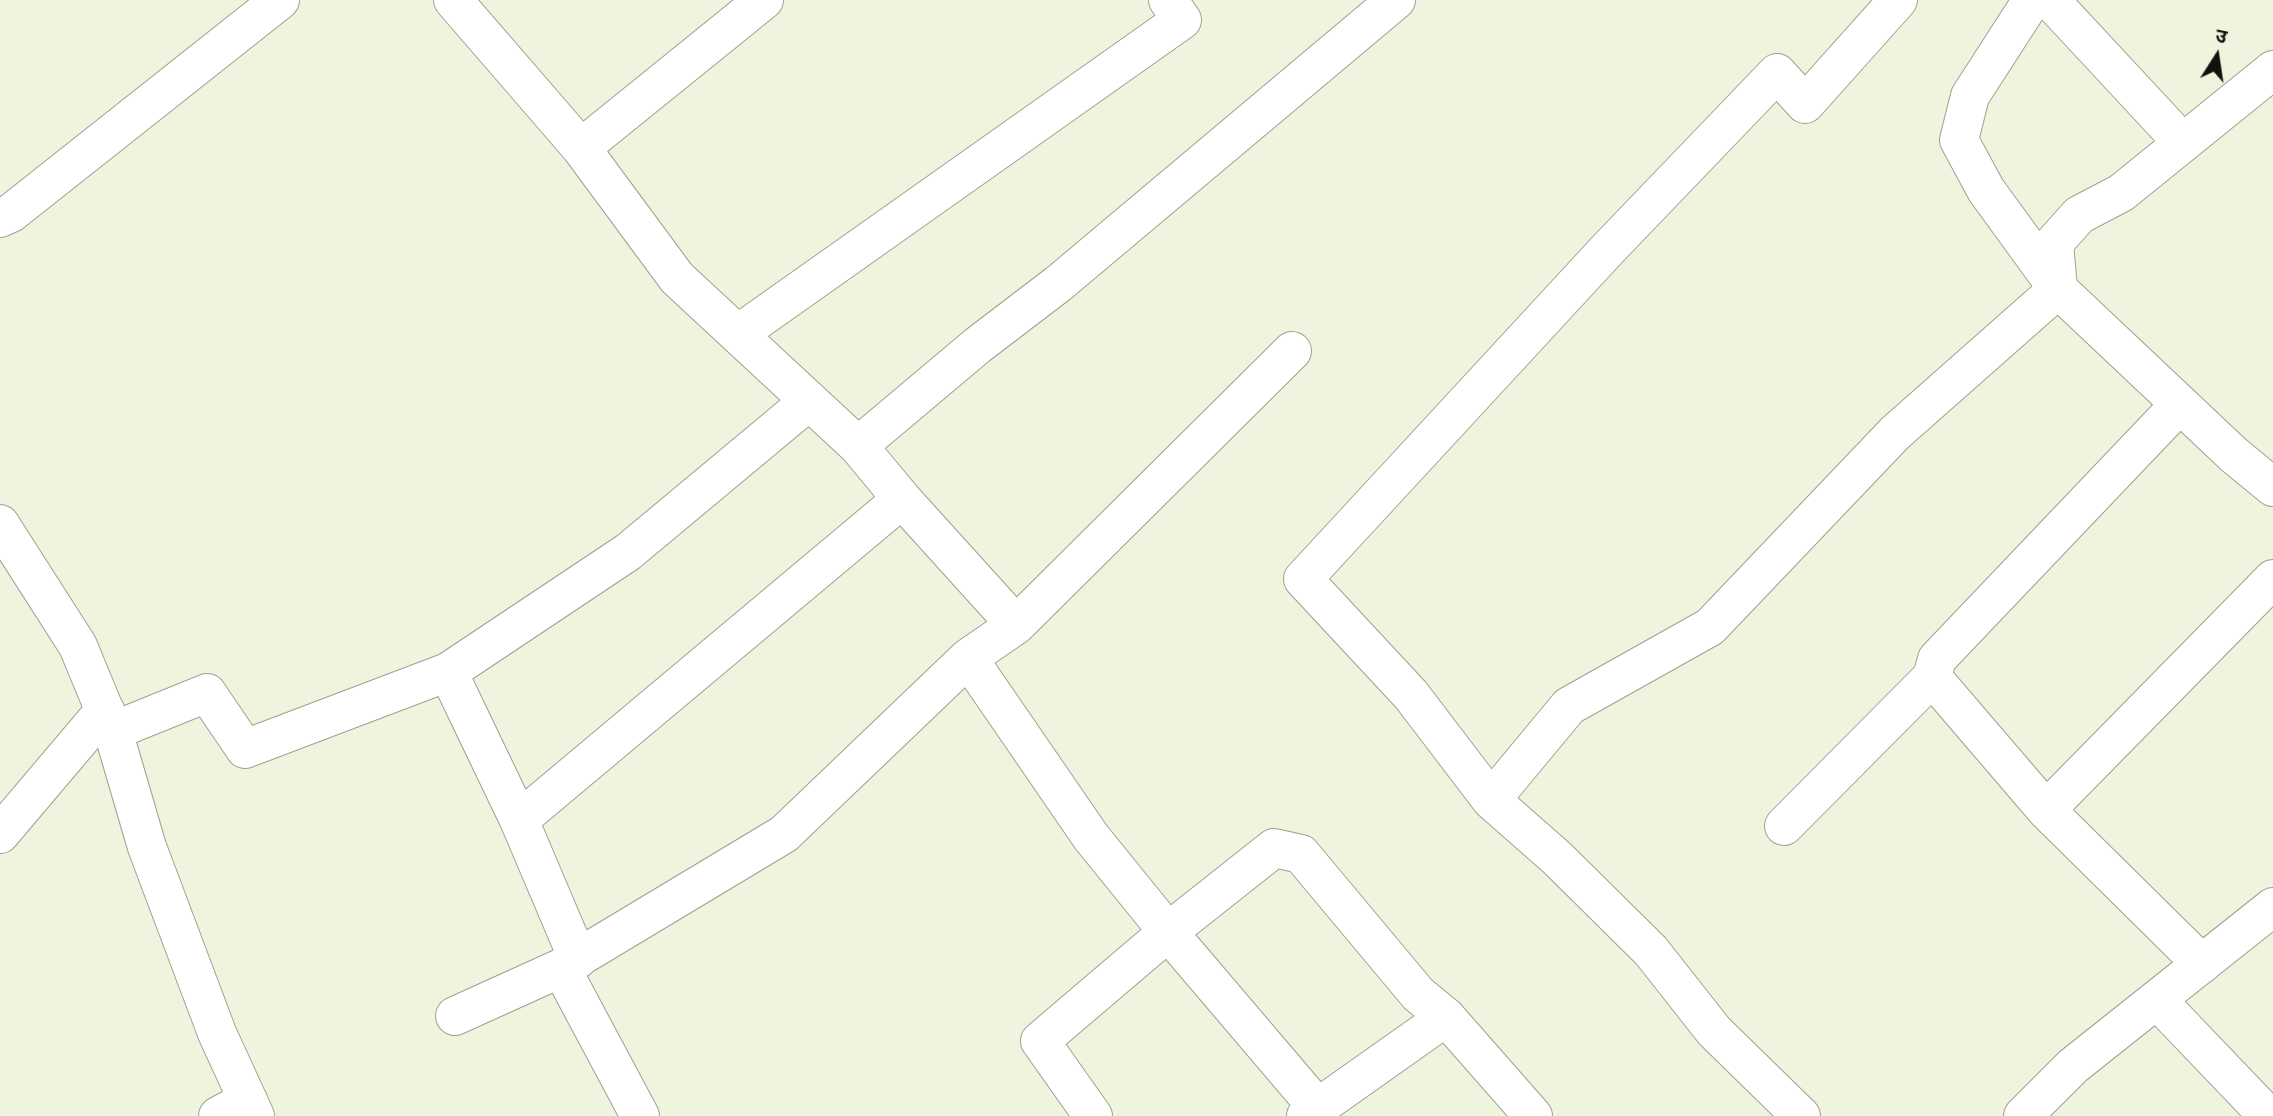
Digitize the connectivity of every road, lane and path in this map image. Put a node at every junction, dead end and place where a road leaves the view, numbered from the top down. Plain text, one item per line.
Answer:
1 (280, 0) edge
2 (453, 0) edge
3 (764, 0) edge
4 (1168, 0) edge
5 (1396, 0) edge
6 (1898, 0) edge
7 (2032, 0) edge
8 (2050, 0) edge
9 (2273, 70) edge
10 (2183, 143) junction
11 (581, 148) junction
12 (0, 218) edge
13 (2058, 289) junction
14 (738, 334) junction
15 (1292, 351) dead end
16 (808, 402) junction
17 (2180, 404) junction
18 (858, 446) junction
19 (2273, 487) edge
20 (902, 499) junction
21 (0, 524) edge
22 (2273, 579) edge
23 (1016, 625) junction
24 (968, 658) junction
25 (449, 672) junction
26 (1931, 677) junction
27 (109, 721) junction
28 (1491, 800) junction
29 (2046, 810) junction
30 (519, 820) junction
31 (1784, 826) dead end
32 (0, 834) edge
33 (2273, 907) edge
34 (1168, 932) junction
35 (570, 964) junction
36 (2202, 964) junction
37 (2157, 1000) junction
38 (455, 1016) dead end
39 (1446, 1017) junction
40 (241, 1111) edge
41 (1312, 1112) edge
42 (640, 1116) edge
43 (1093, 1116) edge
44 (1533, 1116) edge
45 (1801, 1116) edge
46 (2023, 1116) edge
47 (2268, 1116) edge

1 - 12 street
2 - 11 street
3 - 11 street
4 - 14 street
5 - 18 street
6 - 28 street
7 - 13 street
8 - 10 street
9 - 10 street
10 - 13 street
11 - 14 street
13 - 17 street
13 - 28 street
14 - 16 street
15 - 23 street
16 - 18 street
16 - 25 street
17 - 19 street
17 - 26 street
18 - 20 street
20 - 23 street
20 - 30 street
21 - 27 street
22 - 29 street
23 - 24 street
24 - 34 street
24 - 35 street
25 - 27 street
25 - 30 street
26 - 29 street
26 - 31 street
27 - 32 street
27 - 40 street
28 - 45 street
29 - 36 street
30 - 35 street
33 - 36 street
34 - 39 street
34 - 41 street
34 - 43 street
35 - 38 street
35 - 42 street
36 - 37 street
37 - 46 street
37 - 47 street
39 - 41 street
39 - 44 street

